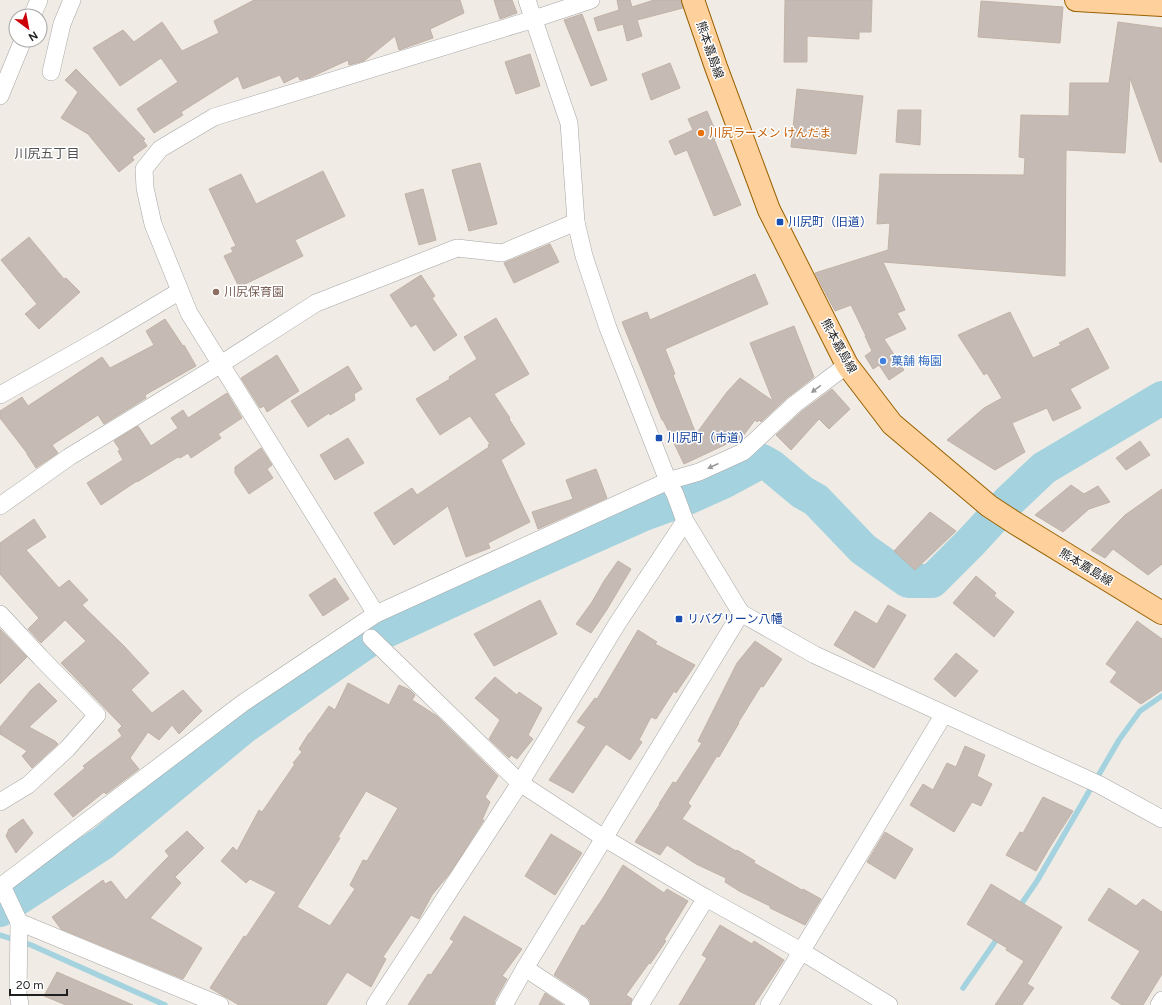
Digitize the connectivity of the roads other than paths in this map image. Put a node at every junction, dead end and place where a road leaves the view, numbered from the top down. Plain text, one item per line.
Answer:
1 (72, 0) edge
2 (527, 0) edge
3 (591, 0) edge
4 (693, 0) edge
5 (1076, 0) edge
6 (1162, 5) edge
7 (534, 19) junction
8 (19, 48) edge
9 (51, 72) dead end
10 (0, 96) edge
11 (576, 222) junction
12 (180, 291) junction
13 (221, 364) junction
14 (847, 365) junction
15 (0, 395) edge
16 (671, 488) junction
17 (0, 506) edge
18 (686, 521) junction
19 (741, 613) junction
20 (1162, 613) edge
21 (0, 614) edge
22 (376, 614) junction
23 (371, 638) dead end
24 (944, 714) junction
25 (520, 783) junction
26 (0, 802) edge
27 (1162, 818) edge
28 (604, 838) junction
29 (1, 887) edge
30 (706, 898) junction
31 (19, 922) junction
32 (801, 951) junction
33 (525, 968) junction
34 (1162, 1000) edge
35 (20, 1005) edge
36 (220, 1005) edge
37 (375, 1005) edge
38 (504, 1005) edge
39 (581, 1005) edge
40 (640, 1005) edge
41 (769, 1005) edge
42 (889, 1005) edge
43 (1159, 1005) edge

1 - 9 street
2 - 7 street
3 - 7 street
4 - 14 main road, 熊本嘉島線
5 - 6 main road
7 - 11 street
7 - 12 street
8 - 10 street
11 - 13 street
11 - 16 street
12 - 13 street
12 - 15 street
13 - 17 street
13 - 22 street
14 -> 16 street
14 - 20 main road, 熊本嘉島線
16 - 18 street
16 - 22 street
18 - 19 street
18 - 25 street
19 - 24 street
19 - 28 street
21 - 26 street
22 - 29 street
23 - 25 street
24 - 27 street
24 - 32 street
25 - 28 street
25 - 37 street
28 - 30 street
28 - 33 street
29 - 31 street
30 - 32 street
30 - 40 street
31 - 35 street
31 - 36 street
32 - 41 street
32 - 42 street
33 - 38 street
33 - 39 street
34 - 43 street

